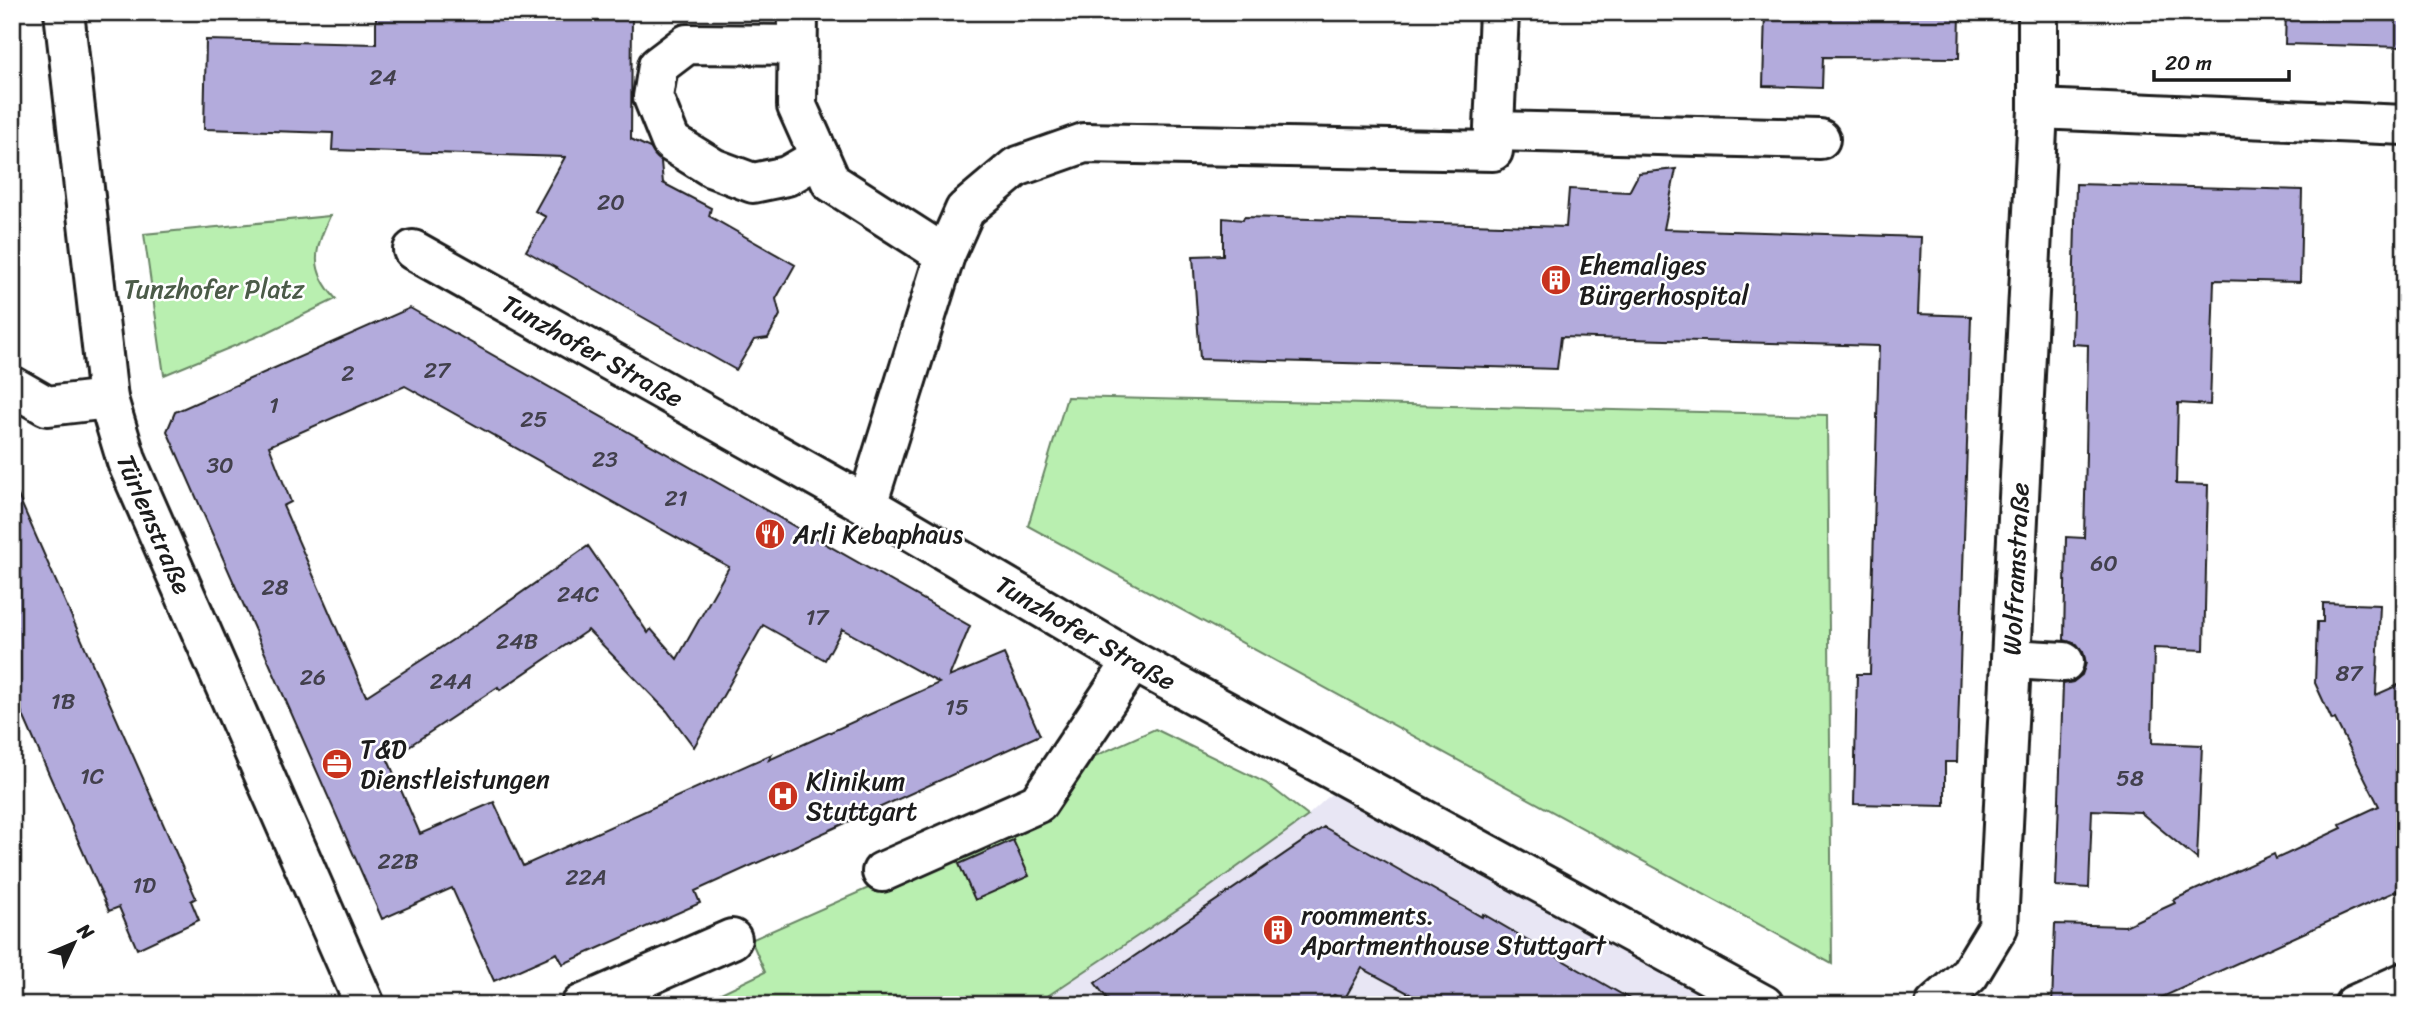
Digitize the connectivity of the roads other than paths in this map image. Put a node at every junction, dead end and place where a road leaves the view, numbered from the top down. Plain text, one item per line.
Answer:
1 (64, 12) edge
2 (1499, 12) edge
3 (2038, 12) edge
4 (798, 29) edge
5 (2038, 109) junction
6 (2405, 125) edge
7 (1494, 131) junction
8 (1820, 139) dead end
9 (820, 157) junction
10 (413, 250) dead end
11 (945, 255) junction
12 (12, 386) edge
13 (108, 399) junction
14 (867, 505) junction
15 (2011, 659) junction
16 (1133, 661) junction
17 (2064, 662) dead end
18 (882, 873) dead end
19 (732, 939) dead end
20 (2405, 982) edge
21 (365, 1005) edge
22 (581, 1005) edge
23 (1764, 1005) edge
24 (1935, 1005) edge
25 (2354, 1005) edge

1 - 13 street, Türlenstraße
2 - 7 street
3 - 5 street, Wolframstraße
4 - 9 street
4 - 9 street
5 - 6 street
5 - 15 street, Wolframstraße
7 - 8 street
7 - 11 street
9 - 11 street
10 - 14 street, Tunzhofer Straße
11 - 14 street
12 - 13 street
13 - 21 street, Türlenstraße
14 - 16 street, Tunzhofer Straße
15 - 17 street
15 - 24 street, Wolframstraße
16 - 18 street
16 - 23 street, Tunzhofer Straße
19 - 22 street
20 - 25 street

